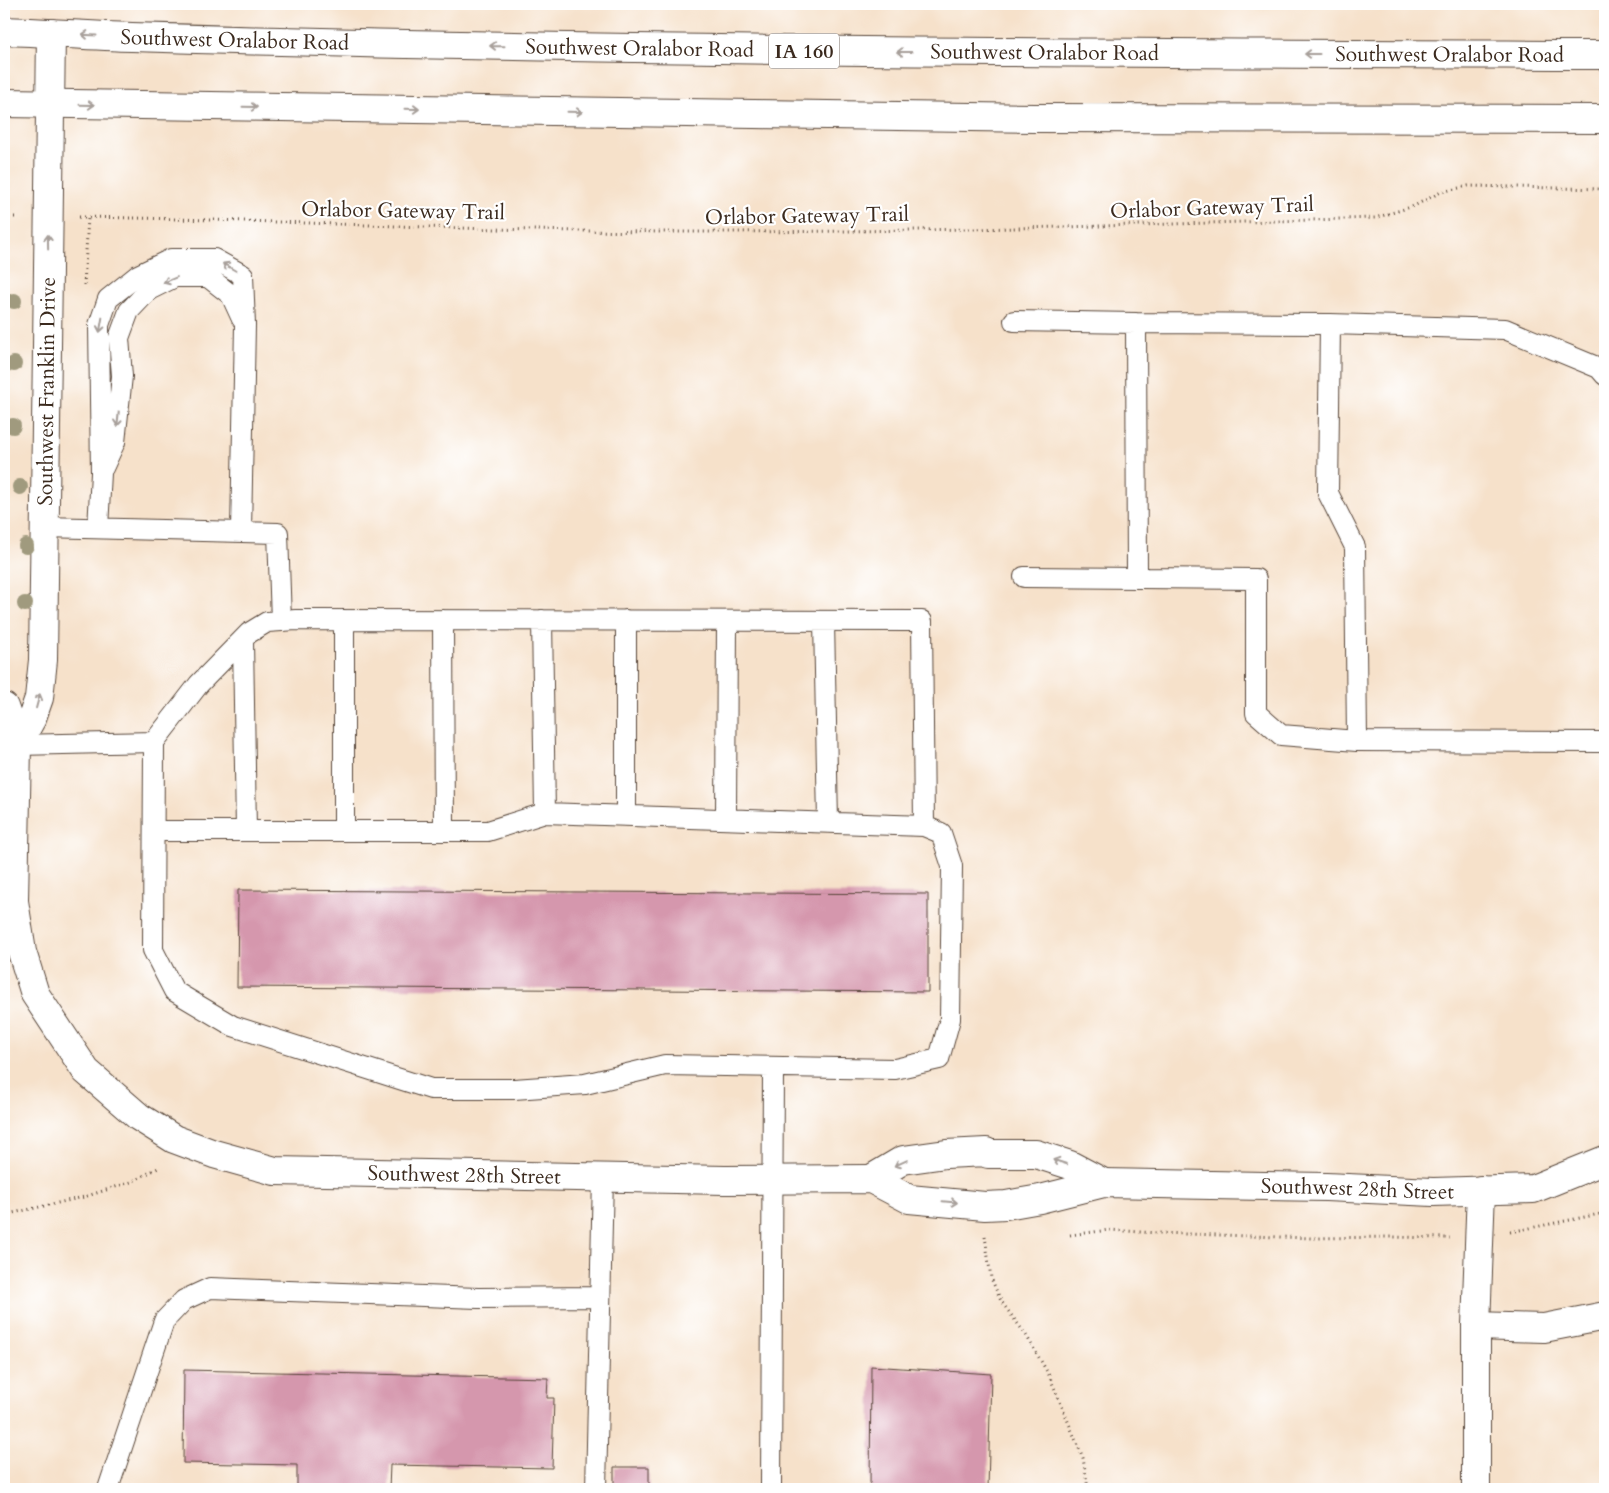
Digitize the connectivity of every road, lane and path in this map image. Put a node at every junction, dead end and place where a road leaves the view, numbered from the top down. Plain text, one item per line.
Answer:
1 (4, 31) edge
2 (51, 32) junction
3 (1605, 55) edge
4 (4, 103) edge
5 (51, 104) junction
6 (1605, 119) edge
7 (1605, 189) edge
8 (4, 217) edge
9 (48, 217) junction
10 (88, 218) junction
11 (84, 294) dead end
12 (1014, 321) dead end
13 (1136, 323) junction
14 (1330, 324) junction
15 (1605, 375) edge
16 (44, 526) junction
17 (98, 528) junction
18 (241, 532) junction
19 (1024, 577) dead end
20 (1137, 578) junction
21 (344, 620) junction
22 (443, 620) junction
23 (542, 620) junction
24 (626, 620) junction
25 (281, 621) junction
26 (728, 621) junction
27 (824, 621) junction
28 (243, 640) junction
29 (4, 708) edge
30 (1357, 741) junction
31 (154, 742) junction
32 (1605, 742) edge
33 (10, 745) edge
34 (545, 813) junction
35 (626, 815) junction
36 (726, 819) junction
37 (828, 822) junction
38 (924, 826) junction
39 (154, 831) junction
40 (246, 831) junction
41 (344, 831) junction
42 (444, 831) junction
43 (773, 1068) junction
44 (86, 1071) joint
45 (192, 1146) junction
46 (1605, 1160) edge
47 (603, 1177) junction
48 (872, 1179) junction
49 (773, 1180) junction
50 (1104, 1183) junction
51 (1481, 1190) junction
52 (1605, 1213) edge
53 (4, 1215) edge
54 (1070, 1235) dead end
55 (1479, 1239) junction
56 (984, 1243) dead end
57 (600, 1297) junction
58 (1605, 1316) edge
59 (1476, 1326) junction
60 (108, 1489) edge
61 (596, 1489) edge
62 (771, 1489) edge
63 (1088, 1489) edge
64 (1476, 1489) edge

1 - 2 street, Southwest Oralabor Road / IA 160
3 -> 2 street, Southwest Oralabor Road / IA 160
2 - 5 street, Southwest Franklin Drive
4 - 5 street
5 -> 6 street
5 - 9 street, Southwest Franklin Drive
7 - 10 path, Orlabor Gateway Trail
8 - 9 path, Orlabor Gateway Trail
9 - 10 path, Orlabor Gateway Trail
16 -> 9 street, Southwest Franklin Drive
10 - 11 path
12 - 13 lane
13 - 14 lane
13 - 20 lane
14 - 15 lane
14 - 30 lane
16 - 17 lane
33 -> 16 street, Southwest Franklin Drive
17 - 18 lane
18 -> 17 lane
18 - 25 lane
19 - 20 lane
20 - 30 lane
21 - 22 lane
21 - 25 lane
21 - 41 lane
22 - 23 lane
22 - 42 lane
23 - 24 lane
23 - 34 lane
24 - 26 lane
24 - 35 lane
25 - 28 lane
26 - 27 lane
26 - 36 lane
27 - 37 lane
27 - 38 lane
28 - 31 lane
28 - 40 lane
29 - 33 street, Southwest Franklin Drive
30 - 32 lane
31 - 33 lane
31 - 39 lane
33 - 44 street, Southwest Franklin Drive
34 - 35 lane
34 - 42 lane
35 - 36 lane
36 - 37 lane
37 - 38 lane
38 - 43 lane
39 - 40 lane
39 - 43 lane
40 - 41 lane
41 - 42 lane
43 - 49 lane
44 - 45 street, Southwest 28th Street
45 - 47 street, Southwest 28th Street
45 - 53 path
46 - 51 street, Southwest 28th Street
47 - 49 street, Southwest 28th Street
47 - 57 lane
48 - 49 street, Southwest 28th Street
48 -> 50 street, Southwest 28th Street
50 -> 48 street, Southwest 28th Street
49 - 62 lane
50 - 51 street, Southwest 28th Street
51 - 55 street
52 - 55 path
54 - 55 path
55 - 59 street
56 - 63 path
57 - 60 lane
57 - 61 lane
58 - 59 street
59 - 64 street

